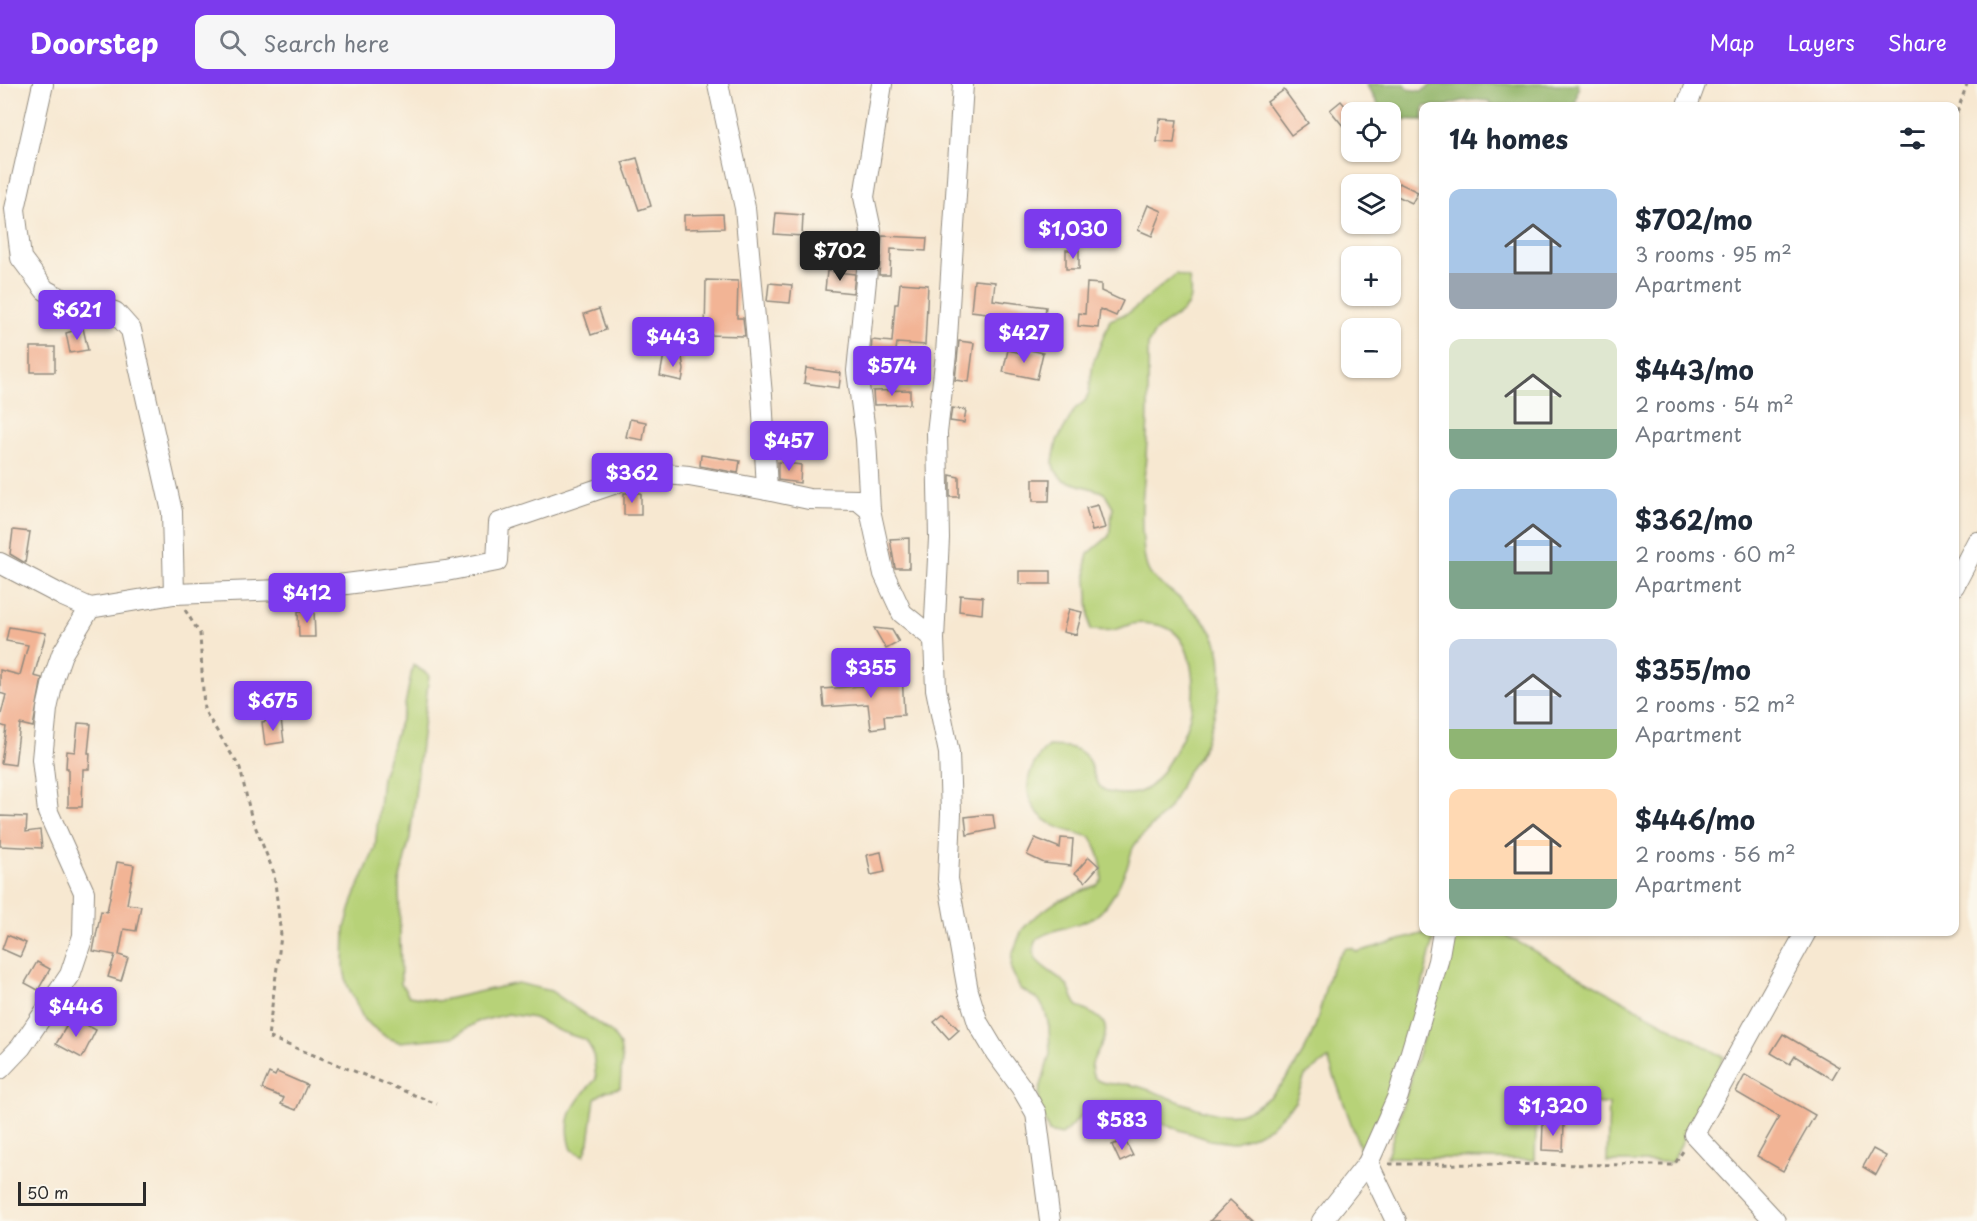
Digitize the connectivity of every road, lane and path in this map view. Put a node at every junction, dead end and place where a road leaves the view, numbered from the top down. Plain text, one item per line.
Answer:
1 (43, 84) edge
2 (718, 84) edge
3 (882, 84) edge
4 (963, 84) edge
5 (1695, 84) edge
6 (1967, 84) edge
7 (1688, 102) edge
8 (1959, 107) edge
9 (767, 490) junction
10 (870, 510) junction
11 (1977, 542) edge
12 (0, 563) edge
13 (1959, 576) edge
14 (174, 594) junction
15 (90, 608) junction
16 (934, 639) junction
17 (1442, 936) edge
18 (1804, 936) edge
19 (0, 1069) edge
20 (437, 1104) dead end
21 (1694, 1134) junction
22 (1368, 1163) junction
23 (1050, 1221) edge
24 (1322, 1221) edge
25 (1396, 1221) edge
26 (1776, 1221) edge

1 - 14 street
2 - 9 street
3 - 10 street
4 - 16 street
5 - 7 street
6 - 8 path
9 - 10 street
9 - 14 street
10 - 16 street
11 - 13 street
12 - 15 street
14 - 15 street
14 - 20 path
15 - 19 street
16 - 23 street
17 - 22 street
18 - 21 street
21 - 22 path
21 - 26 street
22 - 24 street
22 - 25 street

